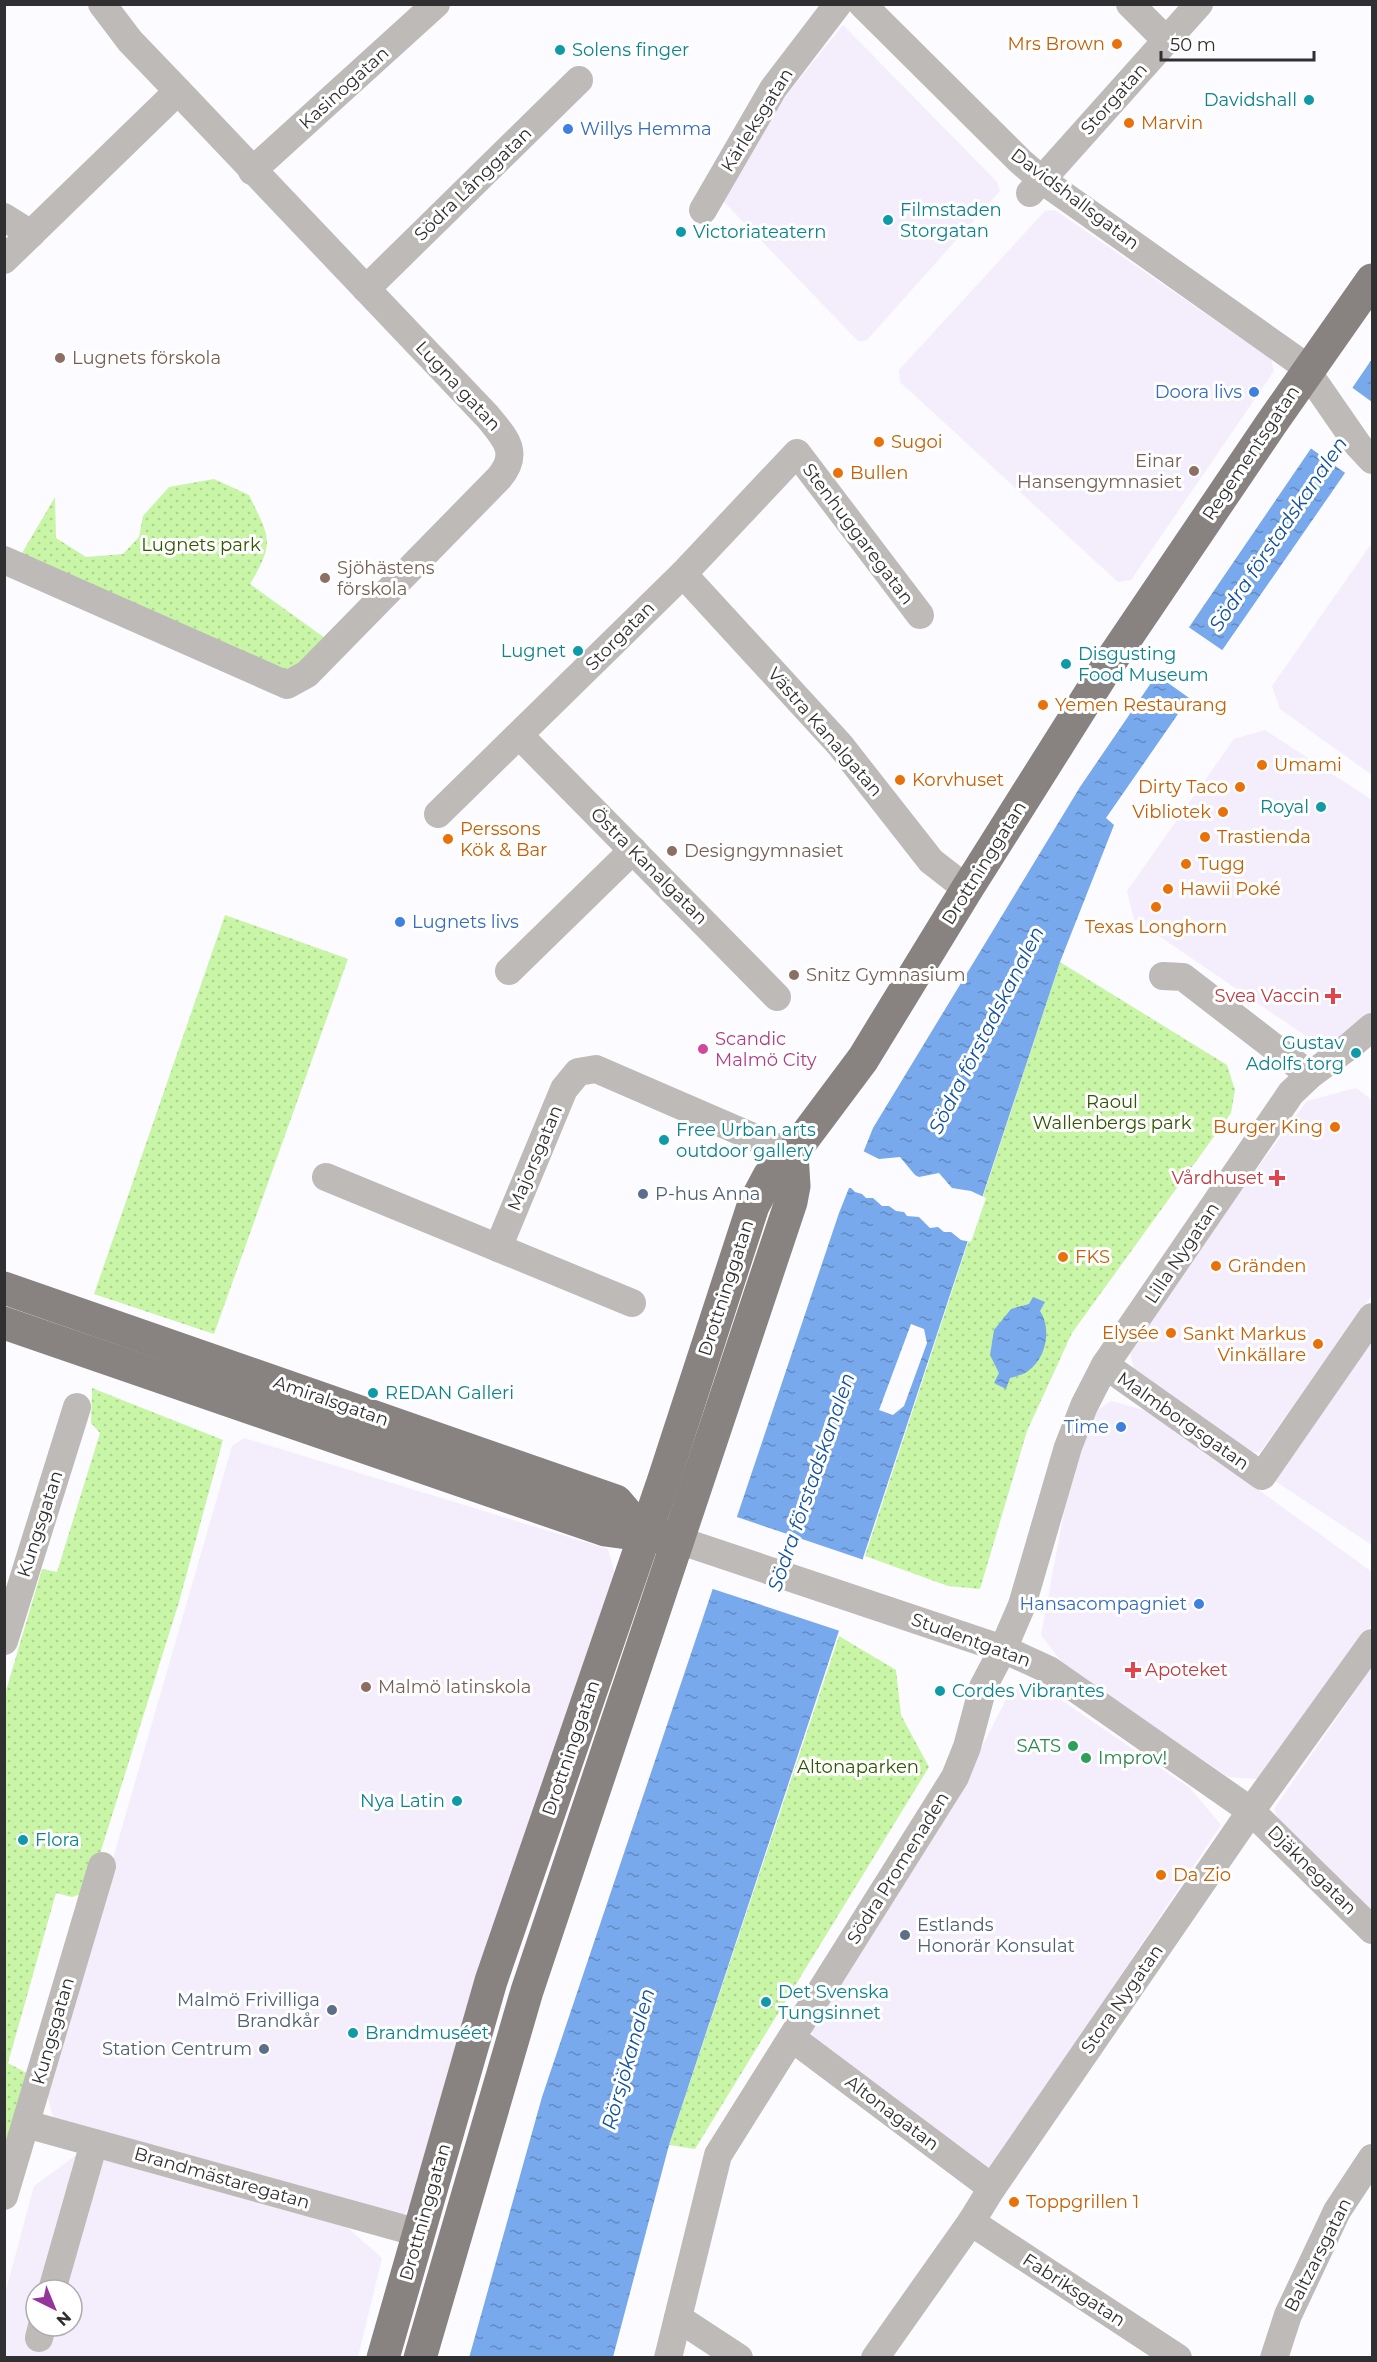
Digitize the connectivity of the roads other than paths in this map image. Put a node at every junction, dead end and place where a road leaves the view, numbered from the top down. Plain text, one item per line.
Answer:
1 (102, 4) edge
2 (436, 4) edge
3 (838, 4) edge
4 (862, 4) edge
5 (1130, 4) edge
6 (1199, 4) edge
7 (1166, 40) junction
8 (579, 80) dead end
9 (178, 91) junction
10 (252, 171) junction
11 (1036, 187) junction
12 (703, 210) dead end
13 (4, 217) edge
14 (31, 234) junction
15 (6, 255) edge
16 (1372, 280) edge
17 (366, 289) junction
18 (1308, 370) junction
19 (797, 453) joint
20 (1372, 459) edge
21 (4, 560) edge
22 (683, 574) junction
23 (920, 615) dead end
24 (1132, 629) joint
25 (520, 736) junction
26 (438, 814) dead end
27 (633, 850) junction
28 (967, 889) junction
29 (509, 971) dead end
30 (1163, 976) dead end
31 (777, 997) dead end
32 (1372, 1027) edge
33 (1319, 1067) junction
34 (792, 1154) junction
35 (326, 1178) dead end
36 (498, 1248) junction
37 (4, 1288) edge
38 (633, 1303) dead end
39 (1372, 1317) edge
40 (4, 1323) edge
41 (1105, 1365) junction
42 (77, 1407) dead end
43 (644, 1534) junction
44 (678, 1540) junction
45 (711, 1550) joint
46 (13, 1583) edge
47 (4, 1641) edge
48 (1372, 1643) edge
49 (1003, 1649) junction
50 (1251, 1811) junction
51 (102, 1866) dead end
52 (1372, 1930) edge
53 (792, 2038) junction
54 (26, 2124) junction
55 (94, 2143) junction
56 (1372, 2158) edge
57 (992, 2188) junction
58 (4, 2196) edge
59 (971, 2222) junction
60 (419, 2233) junction
61 (55, 2278) edge
62 (678, 2318) junction
63 (383, 2358) edge
64 (420, 2358) edge
65 (668, 2358) edge
66 (739, 2358) edge
67 (875, 2358) edge
68 (1178, 2358) edge
69 (1274, 2358) edge

1 - 9 street, Lugna gatan
2 - 10 street, Kasinogatan
3 - 12 street, Kärleksgatan
4 - 11 street, Davidshallsgatan
5 - 7 street
6 - 7 street, Storgatan
7 - 11 street, Storgatan
8 - 17 street, Södra Långgatan
9 - 10 street, Lugna gatan
9 - 14 street
10 - 17 street, Lugna gatan
11 - 18 street, Davidshallsgatan
13 - 14 street
14 - 15 street
16 - 18 main road, Regementsgatan
17 - 21 street, Lugna gatan
18 - 20 street, Davidshallsgatan
18 - 24 main road, Regementsgatan
19 - 22 street, Storgatan
19 - 23 street, Stenhuggaregatan
22 - 25 street, Storgatan
22 - 28 street, Västra Kanalgatan
24 - 28 main road, Drottninggatan
25 - 26 street, Storgatan
25 - 27 street, Östra Kanalgatan
27 - 29 street
27 - 31 street, Östra Kanalgatan
28 - 34 main road, Drottninggatan
30 - 33 street
32 - 33 street
33 - 41 street, Lilla Nygatan
34 - 36 street, Majorsgatan
34 - 43 main road, Drottninggatan
34 - 44 main road, Drottninggatan
35 - 36 street
36 - 38 street
37 - 43 main road, Amiralsgatan
39 - 41 street, Malmborgsgatan
40 - 43 main road, Amiralsgatan
41 - 49 street, Södra Promenaden
42 - 46 street, Kungsgatan
43 - 44 main road, Amiralsgatan
43 - 60 main road, Drottninggatan
44 - 45 street, Amiralsgatan
44 - 64 main road, Drottninggatan
45 - 49 street, Studentgatan
46 - 47 street, Kungsgatan
48 - 50 street, Stora Nygatan
49 - 50 street, Studentgatan
49 - 53 street, Södra Promenaden
50 - 52 street, Djäknegatan
50 - 57 street, Stora Nygatan
51 - 54 street, Kungsgatan
53 - 57 street, Altonagatan
53 - 62 street, Södra Promenaden
54 - 55 street, Brandmästaregatan
54 - 58 street, Kungsgatan
55 - 60 street, Brandmästaregatan
55 - 61 street
56 - 69 street, Baltzarsgatan
57 - 59 street, Stora Nygatan
59 - 67 street, Stora Nygatan
59 - 68 street, Fabriksgatan
60 - 63 main road, Drottninggatan
62 - 65 street, Södra Promenaden
62 - 66 street

